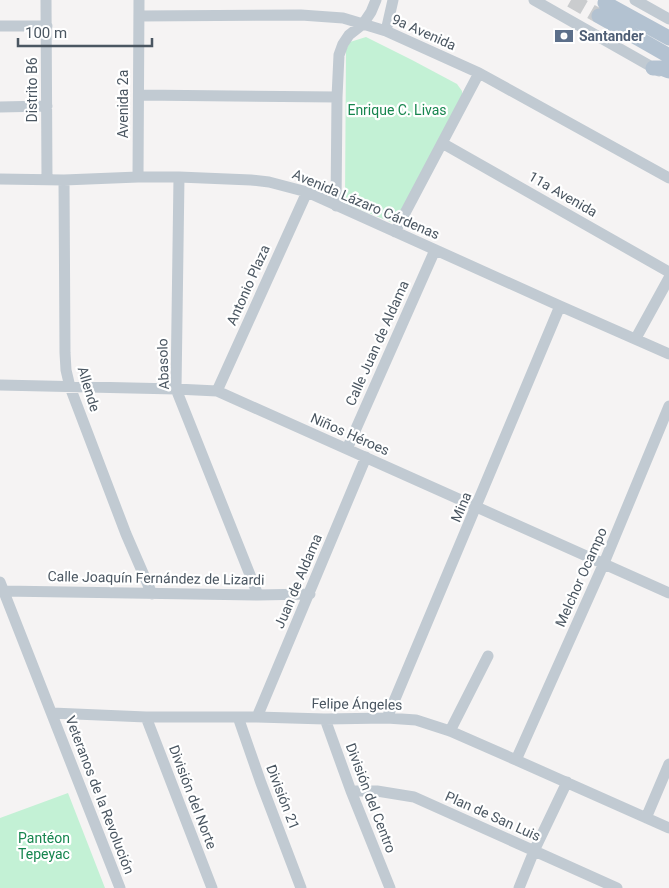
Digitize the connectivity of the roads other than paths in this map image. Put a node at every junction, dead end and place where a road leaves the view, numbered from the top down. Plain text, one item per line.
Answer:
1 (46, 0) edge
2 (139, 0) edge
3 (376, 0) edge
4 (393, 0) edge
5 (534, 0) edge
6 (635, 0) edge
7 (139, 16) junction
8 (669, 19) edge
9 (363, 24) junction
10 (0, 26) edge
11 (46, 26) junction
12 (386, 31) junction
13 (669, 38) edge
14 (669, 56) edge
15 (653, 68) junction
16 (669, 71) edge
17 (479, 73) junction
18 (669, 77) edge
19 (138, 95) junction
20 (337, 97) junction
21 (47, 106) junction
22 (0, 107) edge
23 (442, 142) junction
24 (138, 177) junction
25 (179, 177) junction
26 (669, 178) edge
27 (0, 179) edge
28 (47, 179) junction
29 (64, 180) junction
30 (306, 192) junction
31 (336, 206) junction
32 (395, 232) junction
33 (435, 250) junction
34 (669, 272) edge
35 (669, 278) edge
36 (560, 306) junction
37 (636, 338) junction
38 (669, 354) edge
39 (0, 385) edge
40 (70, 387) junction
41 (176, 389) junction
42 (216, 391) junction
43 (669, 406) edge
44 (347, 449) junction
45 (366, 457) junction
46 (477, 506) junction
47 (604, 563) junction
48 (2, 587) edge
49 (669, 593) edge
50 (152, 594) junction
51 (310, 594) junction
52 (258, 595) junction
53 (488, 656) dead end
54 (52, 714) junction
55 (146, 717) junction
56 (238, 717) junction
57 (257, 717) junction
58 (387, 718) junction
59 (325, 719) junction
60 (450, 732) junction
61 (516, 760) junction
62 (669, 764) edge
63 (567, 782) junction
64 (351, 791) junction
65 (646, 818) junction
66 (669, 828) edge
67 (534, 851) junction
68 (120, 888) edge
69 (212, 888) edge
70 (302, 888) edge
71 (390, 888) edge
72 (518, 888) edge
73 (617, 888) edge

1 - 11 street, Distrito B6
2 - 7 street, Avenida 2a
3 - 9 street
4 - 12 street
5 - 15 street
6 - 8 street
7 - 9 street, 9a Avenida
7 - 19 street, Avenida 2a
9 - 12 street, 9a Avenida
9 - 20 street
10 - 11 street
11 - 21 street, Distrito B6
12 - 17 street, 9a Avenida
13 - 14 main road
15 - 16 main road
15 - 18 street
17 - 23 street
17 - 26 street, 9a Avenida
19 - 20 street
19 - 24 street, Avenida 2a
20 - 31 street
21 - 22 street
21 - 28 street, Distrito B6
23 - 32 street
23 - 34 street, 11a Avenida
24 - 25 street, Avenida Lázaro Cárdenas
24 - 29 street, Avenida Lázaro Cárdenas
25 - 30 street, Avenida Lázaro Cárdenas
25 - 41 street, Abasolo
27 - 28 street, Avenida Lázaro Cárdenas
28 - 29 street, Avenida Lázaro Cárdenas
29 - 40 street, Allende
30 - 31 street, Avenida Lázaro Cárdenas
30 - 42 street, Antonio Plaza
31 - 32 street, Avenida Lázaro Cárdenas
32 - 33 street, Avenida Lázaro Cárdenas
33 - 36 street, Avenida Lázaro Cárdenas
33 - 44 street, Calle Juan de Aldama
35 - 37 street
36 - 37 street, Avenida Lázaro Cárdenas
36 - 46 street, Mina
37 - 38 street, Avenida Lázaro Cárdenas
39 - 40 street, Niños Héroes
40 - 41 street, Niños Héroes
40 - 50 street, Allende
41 - 42 street, Niños Héroes
41 - 52 street, Abasolo
42 - 44 street, Niños Héroes
43 - 47 street, Melchor Ocampo
44 - 45 street, Niños Héroes
45 - 46 street, Niños Héroes
45 - 51 street, Juan de Aldama
46 - 47 street, Niños Héroes
46 - 58 street, Mina
47 - 49 street, Niños Héroes
47 - 61 street, Melchor Ocampo
48 - 50 street, Calle Joaquín Fernández de Lizardi
48 - 54 street, Veteranos de la Revolución
50 - 52 street, Calle Joaquín Fernández de Lizardi
51 - 52 street, Calle Joaquín Fernández de Lizardi
51 - 57 street, Juan de Aldama
53 - 60 street
54 - 55 street, Felipe Ángeles
54 - 68 street, Veteranos de la Revolución
55 - 56 street, Felipe Ángeles
55 - 69 street, División del Norte
56 - 57 street, Felipe Ángeles
56 - 70 street, División 21
57 - 59 street, Felipe Ángeles
58 - 59 street, Felipe Ángeles
58 - 60 street, Felipe Ángeles
59 - 64 street, División del Centro
60 - 61 street, Felipe Ángeles
61 - 63 street, Felipe Ángeles
62 - 65 street
63 - 65 street, Felipe Ángeles
63 - 67 street
64 - 67 street, Plan de San Luis
64 - 71 street, División del Centro
65 - 66 street, Felipe Ángeles
67 - 72 street
67 - 73 street, Plan de San Luis

